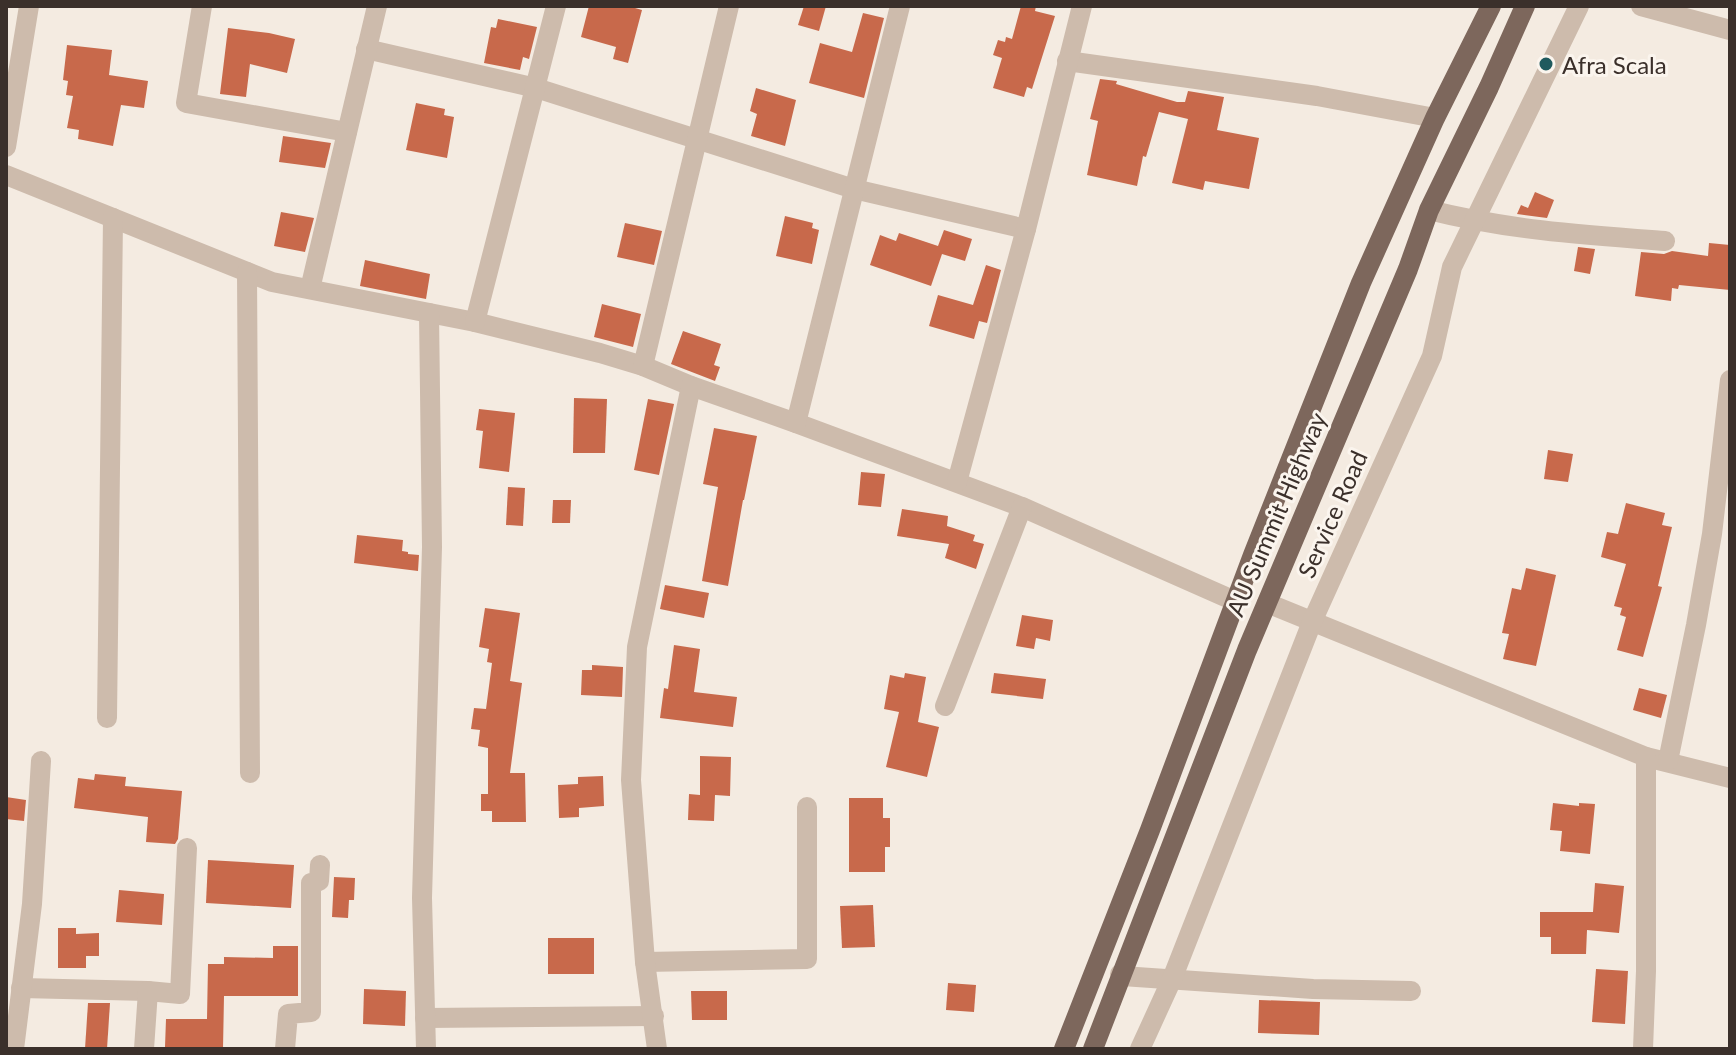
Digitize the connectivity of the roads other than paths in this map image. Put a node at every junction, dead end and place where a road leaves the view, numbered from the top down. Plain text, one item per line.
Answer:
1 (29, 6) edge
2 (202, 6) edge
3 (377, 6) edge
4 (556, 6) edge
5 (729, 6) edge
6 (900, 6) edge
7 (1082, 6) edge
8 (1491, 6) edge
9 (1525, 6) edge
10 (1579, 6) edge
11 (1641, 6) edge
12 (1730, 30) edge
13 (366, 49) junction
14 (1067, 61) junction
15 (536, 88) junction
16 (1435, 118) junction
17 (347, 132) junction
18 (697, 140) junction
19 (6, 147) edge
20 (6, 175) edge
21 (854, 189) junction
22 (1429, 210) junction
23 (113, 218) junction
24 (1473, 221) junction
25 (1026, 229) junction
26 (1665, 241) dead end
27 (247, 272) junction
28 (310, 289) junction
29 (429, 313) junction
30 (475, 322) junction
31 (643, 366) junction
32 (1730, 380) edge
33 (691, 386) junction
34 (796, 423) junction
35 (957, 482) junction
36 (1022, 507) junction
37 (1237, 602) junction
38 (1267, 603) junction
39 (1312, 622) junction
40 (945, 706) dead end
41 (107, 718) dead end
42 (1646, 757) junction
43 (41, 761) dead end
44 (1668, 761) junction
45 (250, 773) dead end
46 (1730, 778) edge
47 (807, 807) dead end
48 (187, 848) dead end
49 (320, 865) dead end
50 (645, 962) junction
51 (1120, 974) junction
52 (1172, 979) junction
53 (21, 988) junction
54 (148, 991) junction
55 (1411, 991) dead end
56 (654, 1016) junction
57 (425, 1018) junction
58 (14, 1049) edge
59 (144, 1049) edge
60 (285, 1049) edge
61 (426, 1049) edge
62 (657, 1049) edge
63 (1064, 1049) edge
64 (1093, 1049) edge
65 (1140, 1049) edge
66 (1643, 1049) edge

1 - 19 street
2 - 17 street
3 - 13 street
4 - 15 street
5 - 18 street
6 - 21 street
7 - 14 street
8 - 16 main road, AU Summit Highway
9 - 22 main road, AU Summit Highway
10 - 24 street, Service Road
11 - 12 street
13 - 15 street
13 - 17 street
14 - 16 street
14 - 25 street
15 - 18 street
15 - 30 street
16 - 37 main road, AU Summit Highway
17 - 28 street
18 - 21 street
18 - 31 street
20 - 23 street
21 - 25 street
21 - 34 street
22 - 24 street
22 - 38 main road, AU Summit Highway
23 - 27 street
23 - 41 street
24 - 26 street
24 - 39 street, Service Road
25 - 35 street
27 - 28 street
27 - 45 street
28 - 29 street
29 - 30 street
29 - 57 street
30 - 31 street
31 - 33 street
32 - 44 street
33 - 34 street
33 - 50 street
34 - 35 street
35 - 36 street
36 - 37 street
36 - 40 street
37 - 63 main road, AU Summit Highway
38 - 39 street
38 - 51 main road, AU Summit Highway
39 - 42 street
39 - 52 street, Service Road
42 - 44 street
42 - 66 street
43 - 53 street
44 - 46 street
47 - 50 street
48 - 54 street
49 - 60 street
50 - 56 street
51 - 52 street
51 - 64 main road, AU Summit Highway
52 - 55 street
52 - 65 street, Service Road
53 - 54 street
53 - 58 street
54 - 59 street
56 - 57 street
56 - 62 street
57 - 61 street

